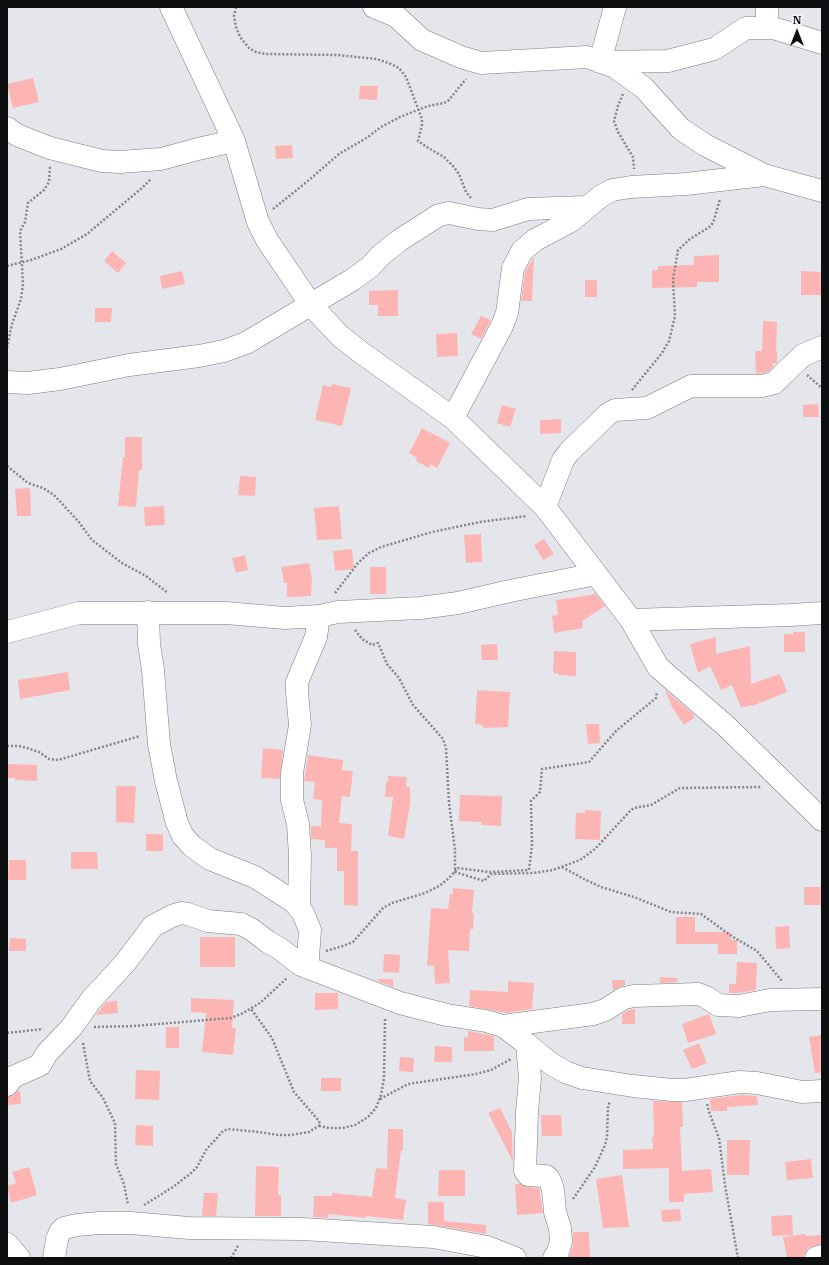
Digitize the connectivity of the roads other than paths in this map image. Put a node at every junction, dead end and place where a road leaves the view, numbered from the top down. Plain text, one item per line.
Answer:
1 (171, 7) edge
2 (374, 7) edge
3 (615, 7) edge
4 (767, 17) edge
5 (822, 43) edge
6 (600, 62) junction
7 (7, 128) edge
8 (234, 141) junction
9 (764, 175) junction
10 (822, 191) edge
11 (585, 208) junction
12 (311, 305) junction
13 (822, 347) edge
14 (7, 382) edge
15 (453, 418) junction
16 (548, 510) junction
17 (596, 574) junction
18 (148, 612) junction
19 (822, 613) edge
20 (329, 614) junction
21 (631, 620) junction
22 (7, 632) edge
23 (822, 820) edge
24 (299, 908) junction
25 (305, 961) junction
26 (822, 999) edge
27 (503, 1026) junction
28 (527, 1046) junction
29 (7, 1085) edge
30 (822, 1091) edge
31 (7, 1244) edge
32 (822, 1256) edge
33 (19, 1258) edge
34 (54, 1258) edge
35 (515, 1258) edge
36 (554, 1258) edge
37 (816, 1258) edge

1 - 8 street
2 - 6 street
3 - 6 street
4 - 5 street
4 - 6 street
6 - 9 street
7 - 8 street
8 - 12 street
9 - 10 street
9 - 11 street
11 - 12 street
11 - 15 street
12 - 14 street
12 - 15 street
13 - 16 street
15 - 16 street
16 - 17 street
17 - 20 street
17 - 21 street
18 - 20 street
18 - 22 street
18 - 24 street
19 - 21 street
20 - 24 street
21 - 23 street
24 - 25 street
25 - 27 street
25 - 29 street
26 - 27 street
27 - 28 street
28 - 30 street
28 - 36 street
31 - 33 street
32 - 37 street
34 - 35 street

